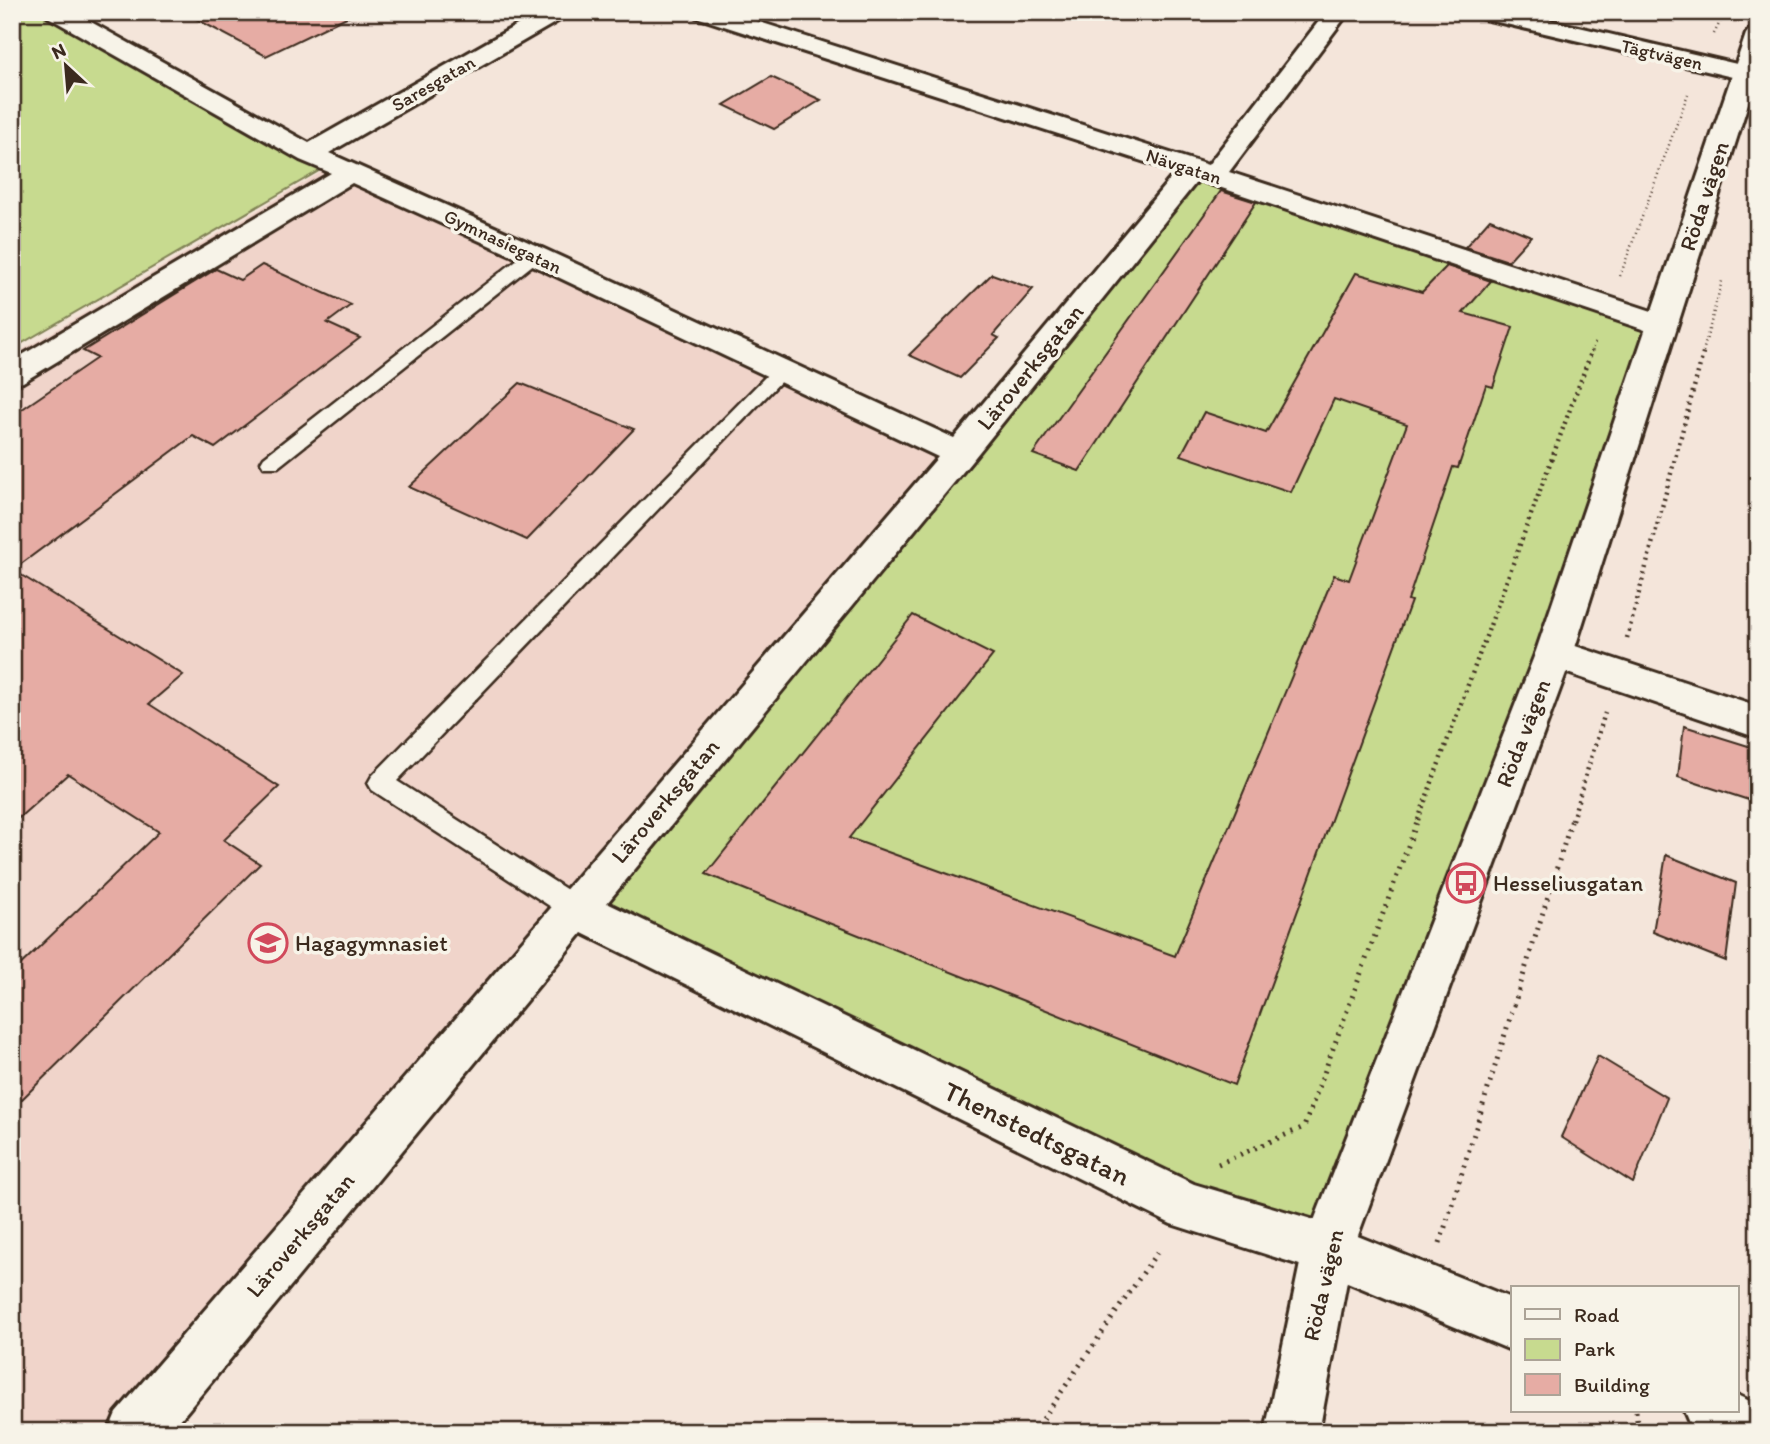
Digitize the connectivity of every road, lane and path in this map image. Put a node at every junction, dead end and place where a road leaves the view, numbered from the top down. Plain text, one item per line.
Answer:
1 (56, 12) edge
2 (557, 12) edge
3 (704, 12) edge
4 (1338, 12) edge
5 (1484, 12) edge
6 (1758, 34) edge
7 (1699, 63) junction
8 (1751, 75) edge
9 (309, 154) junction
10 (352, 172) junction
11 (1203, 172) junction
12 (534, 255) junction
13 (1725, 270) dead end
14 (1608, 307) junction
15 (1662, 325) junction
16 (781, 370) junction
17 (12, 375) edge
18 (959, 454) junction
19 (271, 462) dead end
20 (1554, 654) junction
21 (1617, 675) junction
22 (1758, 722) edge
23 (574, 908) junction
24 (1188, 1207) junction
25 (1328, 1248) junction
26 (1425, 1289) junction
27 (1511, 1324) edge
28 (1636, 1412) edge
29 (1713, 1412) edge
30 (135, 1432) edge
31 (1034, 1432) edge
32 (1292, 1432) edge
33 (1638, 1432) edge
34 (1757, 1432) edge

1 - 9 street, Gymnasiegatan
2 - 9 street, Saresgatan
3 - 11 street, Nävgatan
4 - 11 street, Läroverksgatan
5 - 7 street, Tägtvägen
6 - 8 street, Röda vägen
7 - 8 street, Tägtvägen
7 - 14 path
8 - 15 street, Röda vägen
9 - 10 street, Gymnasiegatan
10 - 12 street, Gymnasiegatan
10 - 17 street
11 - 14 street, Nävgatan
11 - 18 street, Läroverksgatan
12 - 16 street, Gymnasiegatan
12 - 19 lane
13 - 21 path
14 - 15 street, Nävgatan
14 - 24 path
15 - 20 street, Röda vägen
16 - 18 street, Gymnasiegatan
16 - 23 lane
18 - 23 street, Läroverksgatan
20 - 21 street
20 - 25 street, Röda vägen
21 - 22 street
21 - 26 path
23 - 24 street, Thenstedtsgatan
23 - 30 street, Läroverksgatan
24 - 25 street, Thenstedtsgatan
24 - 31 path
25 - 26 street, Thenstedtsgatan
25 - 32 street, Röda vägen
26 - 27 street, Thenstedtsgatan
28 - 33 path
29 - 34 street

